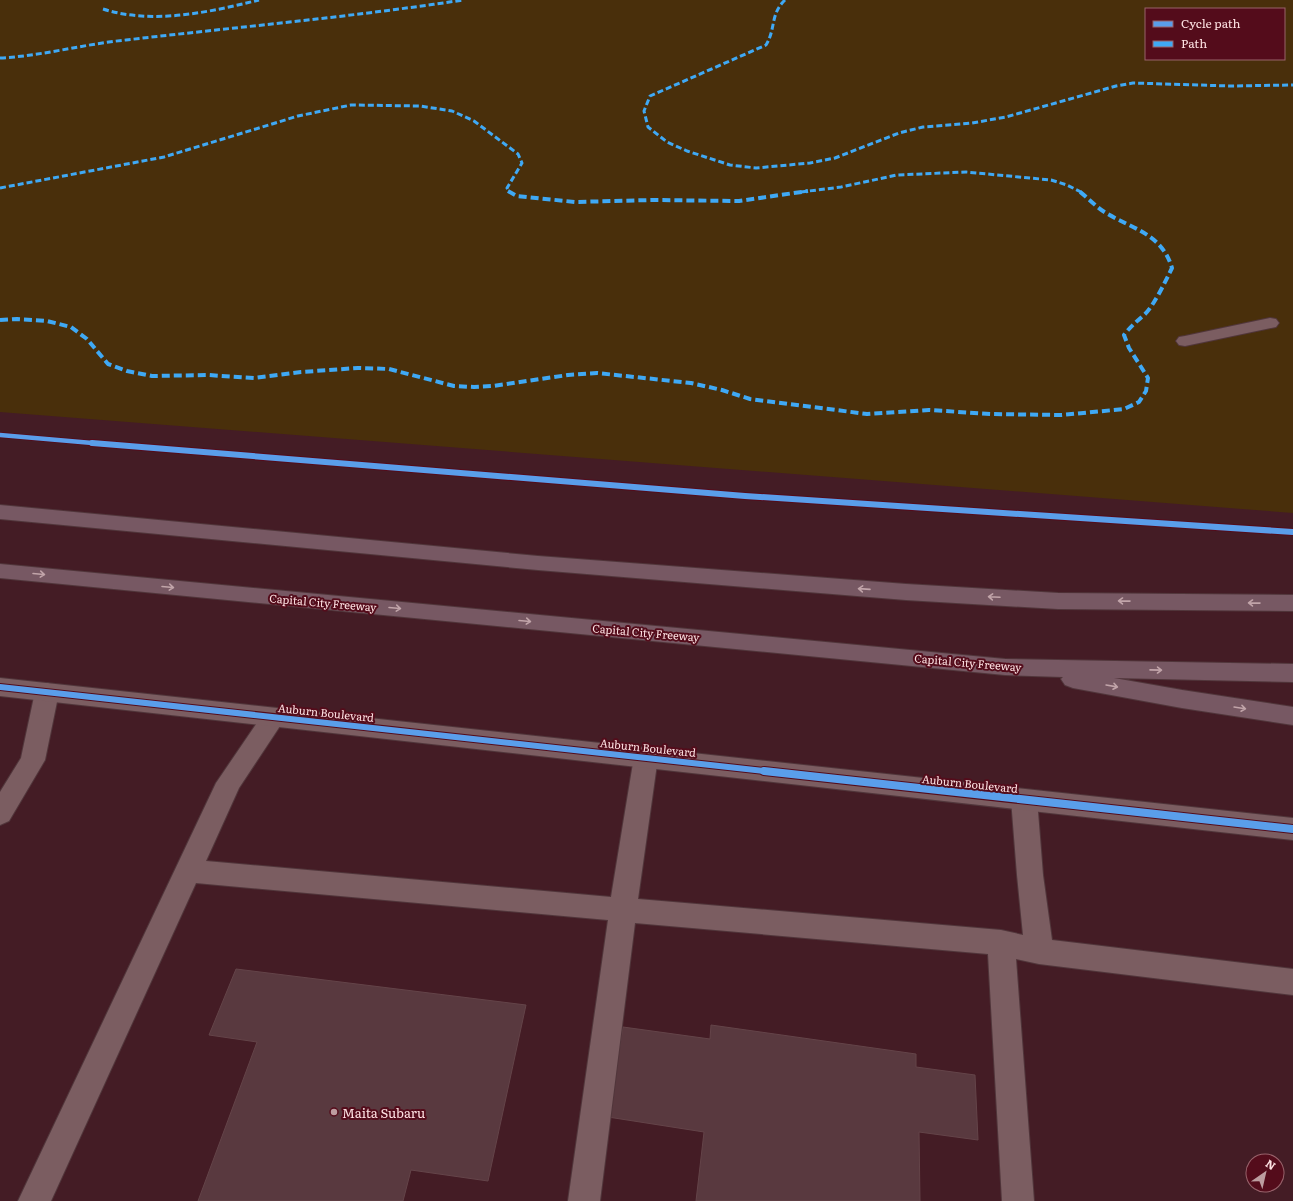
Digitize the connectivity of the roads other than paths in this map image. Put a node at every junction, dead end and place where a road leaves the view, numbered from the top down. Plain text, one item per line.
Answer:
1 (1270, 323) dead end
2 (1185, 341) dead end
3 (0, 512) edge
4 (0, 571) edge
5 (1293, 603) edge
6 (1005, 667) junction
7 (1293, 673) edge
8 (0, 687) edge
9 (48, 692) junction
10 (1293, 716) edge
11 (274, 717) junction
12 (646, 757) junction
13 (1024, 799) junction
14 (0, 814) edge
15 (1293, 829) edge
16 (188, 872) junction
17 (623, 910) junction
18 (1001, 943) junction
19 (1039, 951) junction
20 (1293, 982) edge
21 (34, 1201) edge
22 (584, 1201) edge
23 (1018, 1201) edge

1 - 2 street
5 -> 3 highway
4 -> 6 highway, Capital City Freeway
6 -> 7 highway, Capital City Freeway
6 -> 10 highway
8 - 9 street, Auburn Boulevard
9 - 11 street, Auburn Boulevard
9 - 14 street
11 - 12 street, Auburn Boulevard
11 - 16 street
12 - 13 street, Auburn Boulevard
12 - 17 street
13 - 15 street, Auburn Boulevard
13 - 19 street
16 - 17 street
16 - 21 street
17 - 18 street
17 - 22 street
18 - 19 street
18 - 23 street
19 - 20 street

